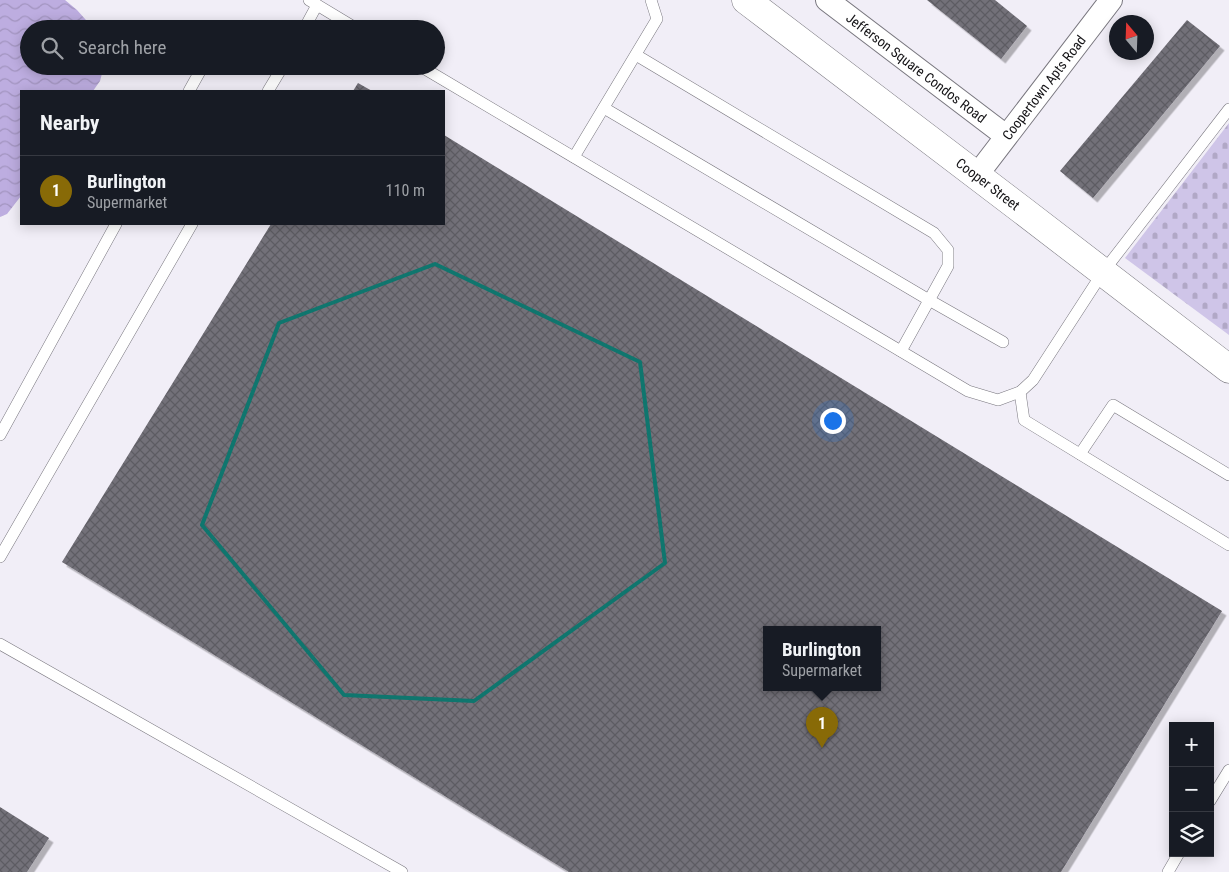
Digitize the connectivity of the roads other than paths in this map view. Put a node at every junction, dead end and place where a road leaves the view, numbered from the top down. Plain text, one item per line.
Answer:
1 (651, 0) edge
2 (746, 0) edge
3 (827, 0) edge
4 (1111, 0) edge
5 (313, 2) edge
6 (307, 20) edge
7 (342, 20) edge
8 (636, 55) junction
9 (198, 75) edge
10 (276, 75) edge
11 (435, 75) edge
12 (190, 90) edge
13 (268, 90) edge
14 (604, 108) junction
15 (1229, 108) edge
16 (1006, 136) junction
17 (574, 157) junction
18 (977, 175) junction
19 (115, 225) edge
20 (191, 225) edge
21 (1103, 272) junction
22 (928, 300) junction
23 (1003, 342) dead end
24 (901, 351) junction
25 (1229, 369) edge
26 (1020, 392) junction
27 (0, 435) edge
28 (1080, 454) junction
29 (1229, 475) edge
30 (1229, 545) edge
31 (0, 557) edge
32 (0, 644) edge
33 (1229, 770) edge
34 (1214, 794) edge
35 (1177, 857) edge
36 (402, 872) edge
37 (1168, 872) edge

1 - 8 lane
2 - 18 street, Cooper Street
3 - 16 street, Jefferson Square Condos Road
4 - 16 street, Coopertown Apts Road
5 - 6 lane
5 - 7 lane
8 - 14 lane
8 - 22 lane
9 - 12 lane
10 - 13 lane
11 - 17 lane
14 - 17 lane
14 - 22 lane
15 - 21 lane
16 - 18 street, Coopertown Apts Road
17 - 24 lane
18 - 21 street, Cooper Street
19 - 27 lane
20 - 31 lane
21 - 25 street, Cooper Street
21 - 26 lane
22 - 23 lane
22 - 24 lane
24 - 26 lane
26 - 28 lane
28 - 29 lane
28 - 30 lane
32 - 36 lane
33 - 34 lane
35 - 37 lane

